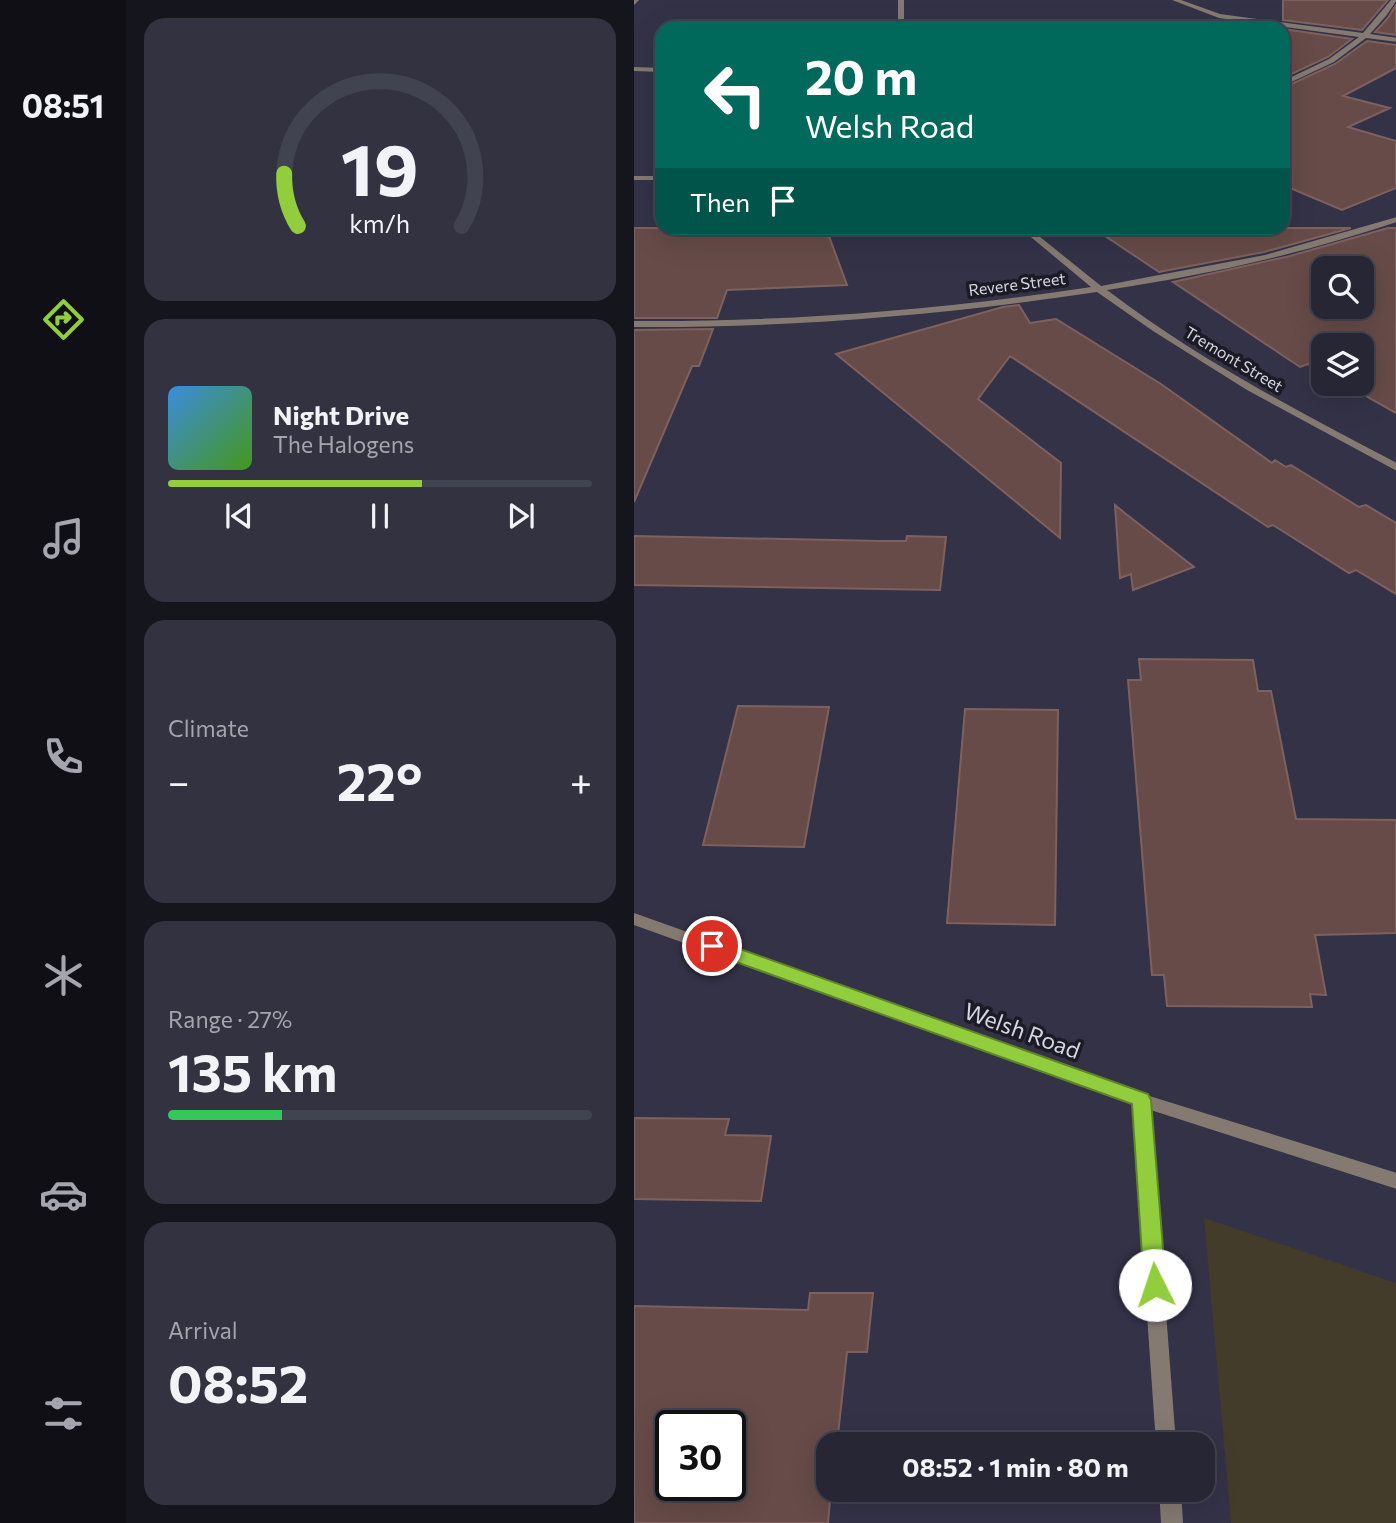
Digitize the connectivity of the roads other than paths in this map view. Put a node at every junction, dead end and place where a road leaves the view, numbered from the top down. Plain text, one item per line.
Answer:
1 (901, 0) edge
2 (1175, 0) edge
3 (1394, 0) edge
4 (901, 21) edge
5 (1258, 21) edge
6 (1290, 25) edge
7 (1367, 36) junction
8 (1396, 40) edge
9 (634, 69) edge
10 (655, 70) edge
11 (1290, 81) edge
12 (634, 178) edge
13 (655, 178) edge
14 (1396, 219) edge
15 (1032, 235) edge
16 (1097, 290) junction
17 (634, 324) edge
18 (1396, 468) edge
19 (634, 919) edge
20 (1141, 1100) junction
21 (1396, 1181) edge
22 (1165, 1432) edge
23 (1171, 1502) edge
24 (1172, 1523) edge

1 - 4 street
2 - 5 street
3 - 7 street
6 - 7 street
7 - 8 street
7 - 11 street
9 - 10 street
12 - 13 street
14 - 16 street, Revere Street
15 - 16 street, Tremont Street
16 - 17 street, Revere Street
16 - 18 street, Tremont Street
19 - 20 street, Welsh Road
20 - 21 street, Welsh Road
20 - 22 street
23 - 24 street

